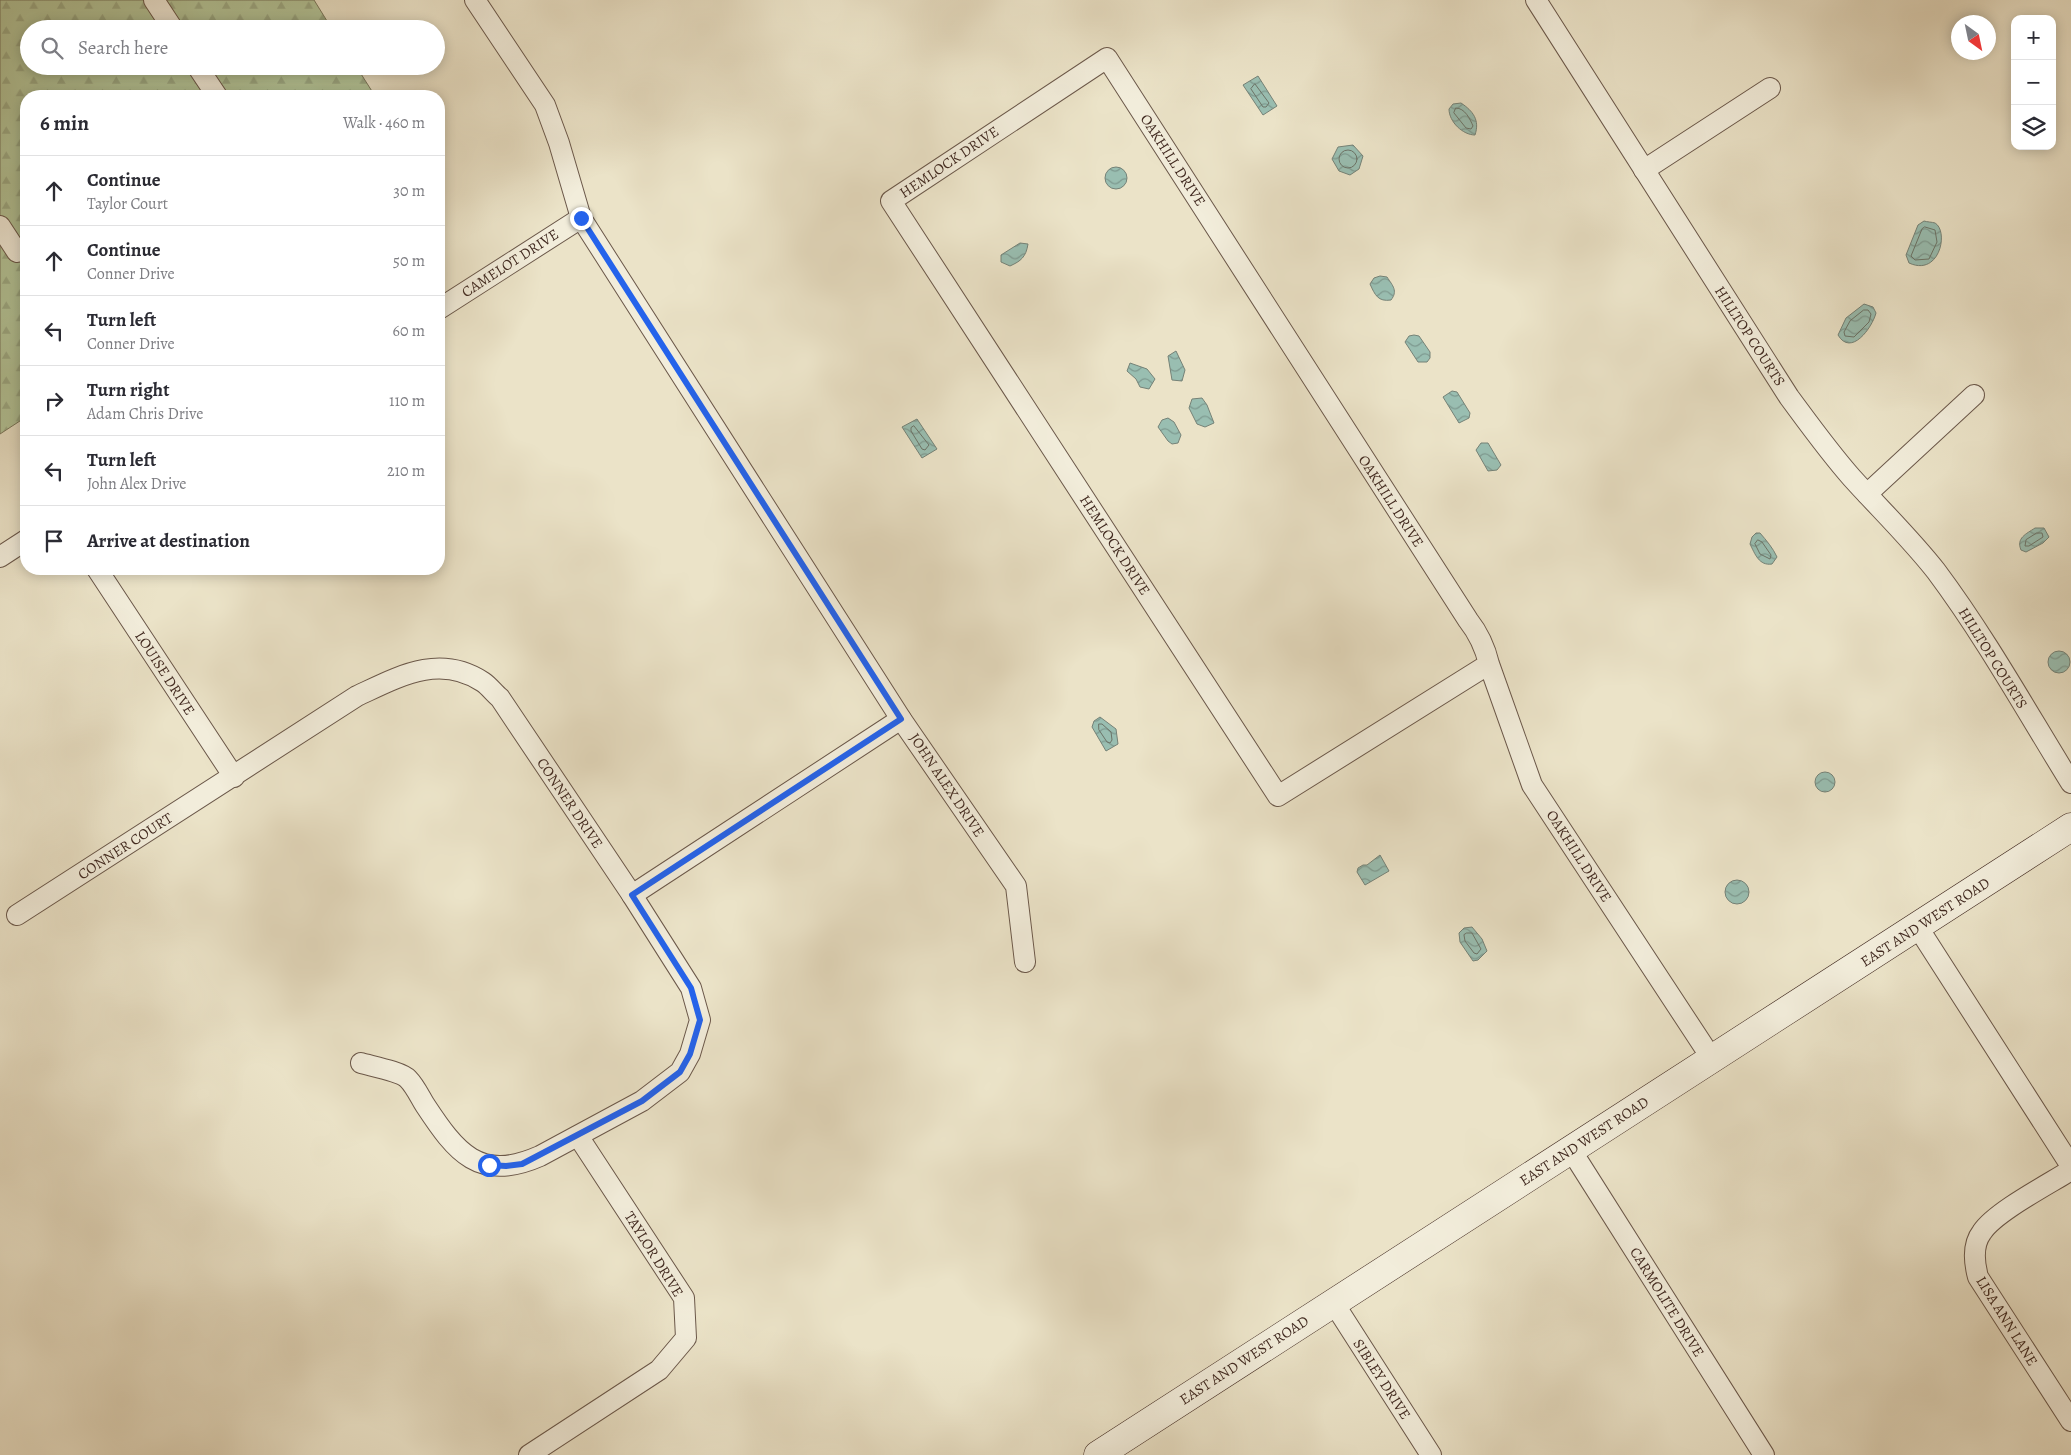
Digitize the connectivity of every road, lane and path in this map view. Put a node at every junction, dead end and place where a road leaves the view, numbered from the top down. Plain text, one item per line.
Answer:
1 (154, 0) edge
2 (475, 0) edge
3 (1536, 0) edge
4 (167, 20) edge
5 (203, 75) edge
6 (1770, 88) dead end
7 (213, 90) edge
8 (1006, 124) joint
9 (1644, 170) junction
10 (581, 218) junction
11 (0, 226) edge
12 (20, 250) edge
13 (445, 305) edge
14 (1974, 395) dead end
15 (1867, 494) junction
16 (20, 544) edge
17 (0, 557) edge
18 (101, 575) edge
19 (1489, 664) junction
20 (901, 719) junction
21 (234, 776) junction
22 (2071, 782) edge
23 (2071, 827) edge
24 (632, 895) junction
25 (17, 915) dead end
26 (1917, 926) junction
27 (1024, 962) dead end
28 (1712, 1059) junction
29 (361, 1063) dead end
30 (578, 1136) junction
31 (1570, 1150) junction
32 (2071, 1166) edge
33 (2071, 1170) edge
34 (1333, 1302) junction
35 (2071, 1421) edge
36 (529, 1455) edge
37 (1098, 1455) edge
38 (1431, 1455) edge
39 (1764, 1455) edge

1 - 4 street
2 - 10 street, JOHN ALEX DRIVE
3 - 9 street, HILLTOP COURTS
5 - 7 street
6 - 9 street
8 - 19 street, OAKHILL DRIVE
8 - 19 street, HEMLOCK DRIVE
9 - 15 street, HILLTOP COURTS
10 - 13 street, CAMELOT DRIVE
10 - 20 street, JOHN ALEX DRIVE
11 - 12 street
14 - 15 street
15 - 22 street, HILLTOP COURTS
16 - 17 street
18 - 21 street, LOUISE DRIVE
19 - 28 street, OAKHILL DRIVE
20 - 24 street
20 - 27 street, JOHN ALEX DRIVE
21 - 24 street, CONNER DRIVE
21 - 25 street, CONNER COURT
23 - 26 street, EAST AND WEST ROAD
24 - 30 street, CONNER DRIVE
26 - 28 street, EAST AND WEST ROAD
26 - 32 street
28 - 31 street, EAST AND WEST ROAD
29 - 30 street, CONNER DRIVE
30 - 36 street, TAYLOR DRIVE
31 - 34 street, EAST AND WEST ROAD
31 - 39 street, CARMOLITE DRIVE
33 - 35 street, LISA ANN LANE
34 - 37 street, EAST AND WEST ROAD
34 - 38 street, SIBLEY DRIVE

